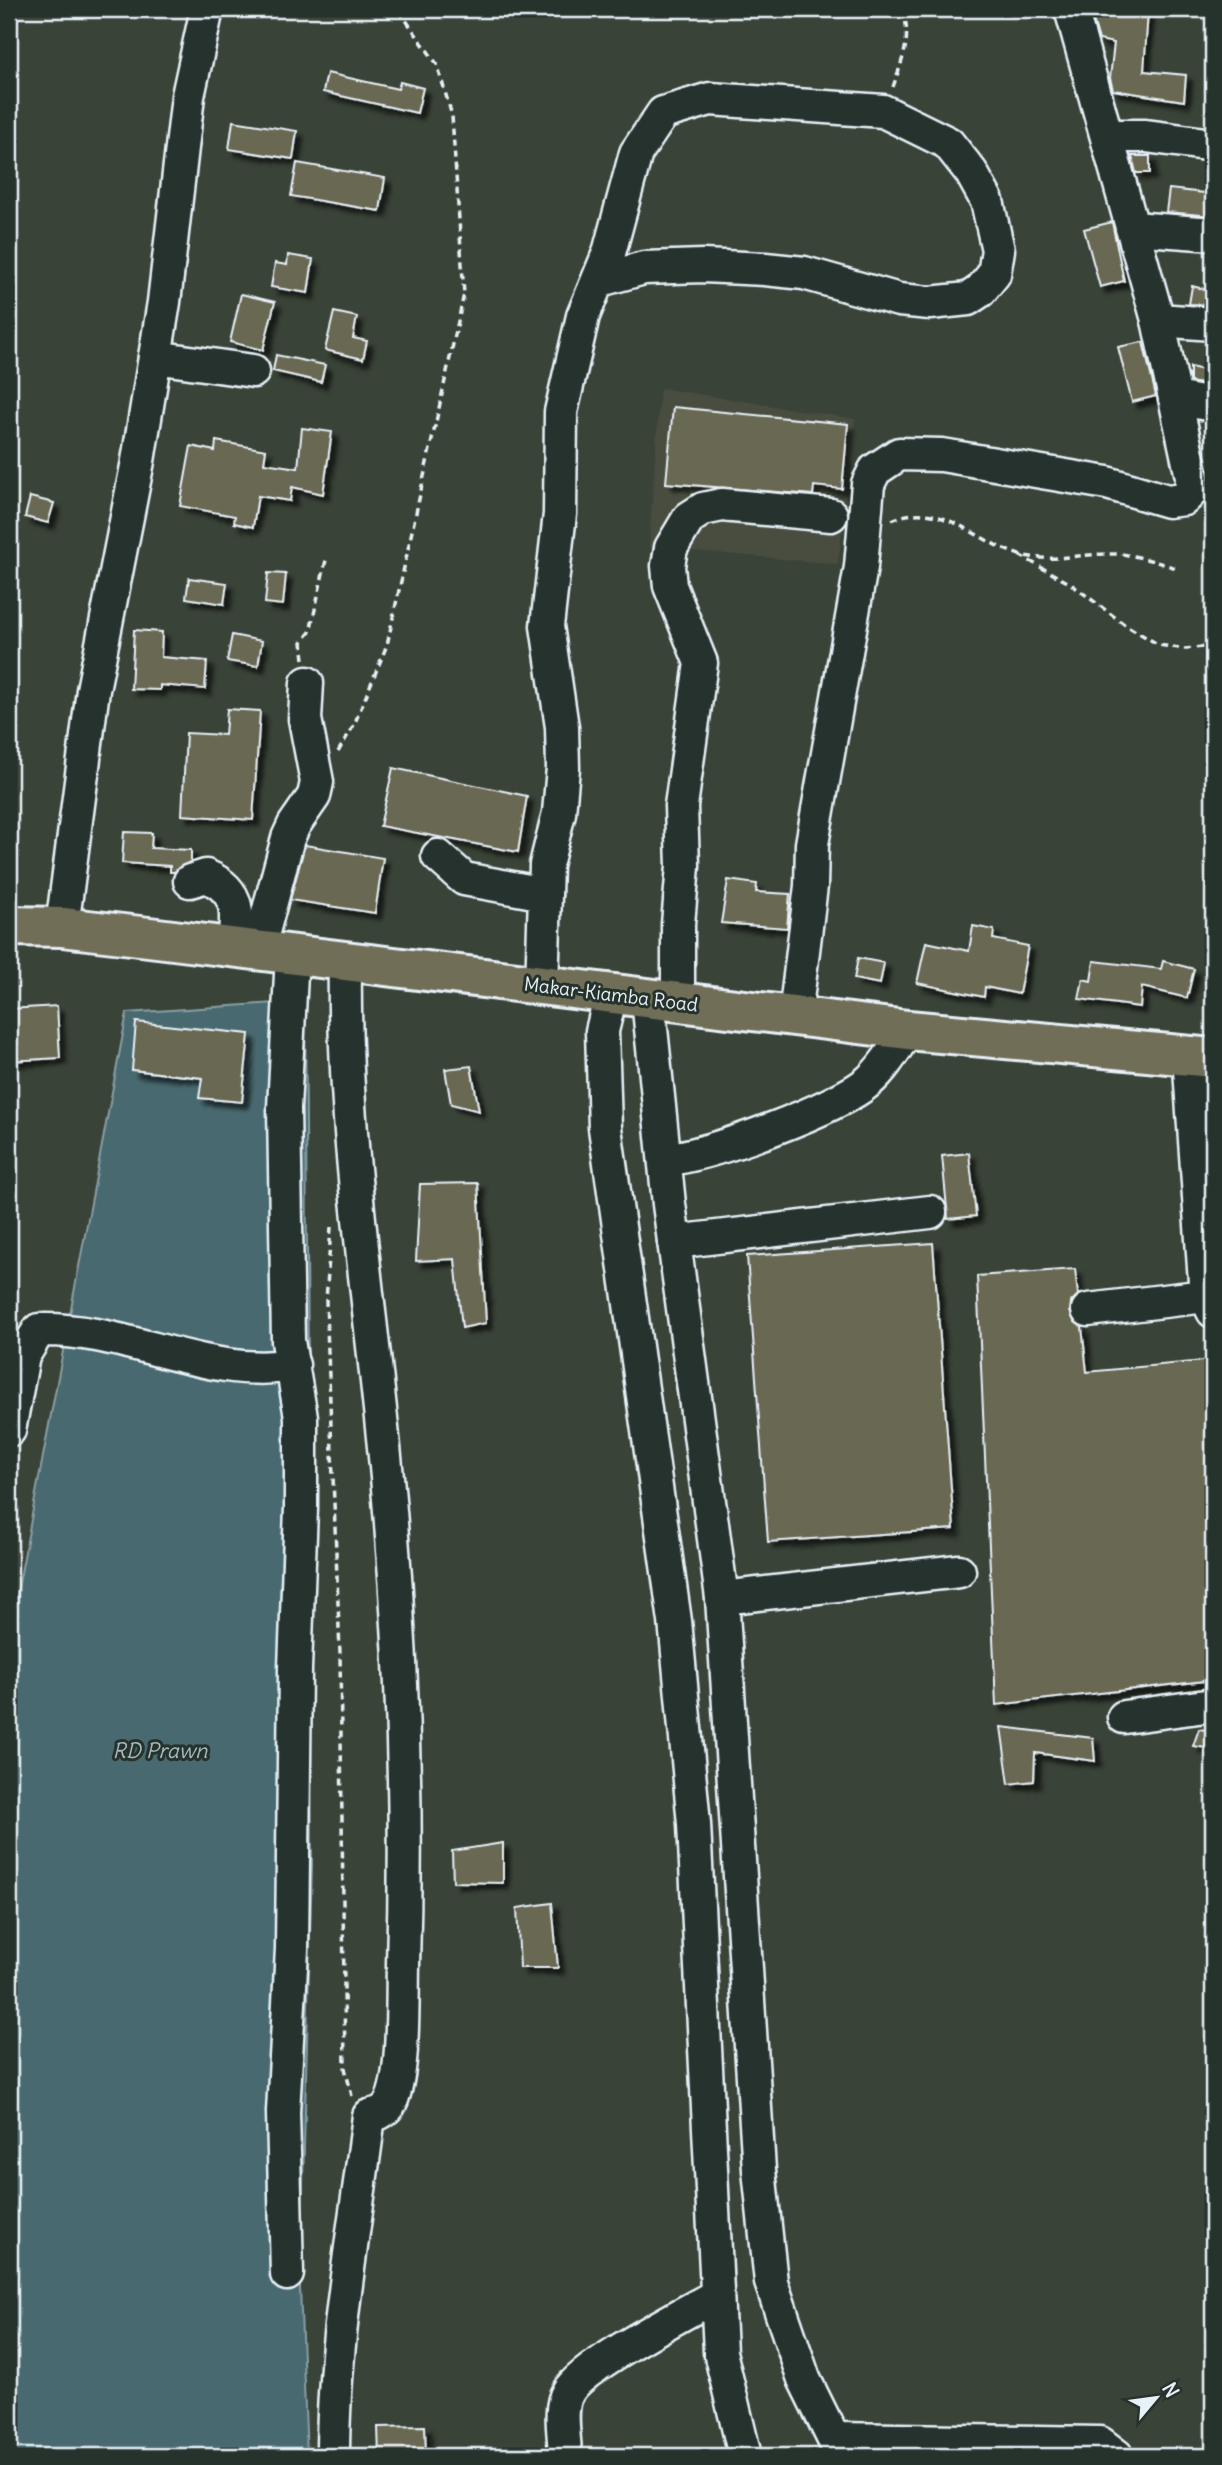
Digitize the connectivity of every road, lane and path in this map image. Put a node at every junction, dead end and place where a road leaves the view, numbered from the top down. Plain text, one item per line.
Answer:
1 (207, 9) edge
2 (398, 9) edge
3 (902, 9) edge
4 (1070, 9) edge
5 (883, 111) junction
6 (1107, 136) junction
7 (1213, 145) edge
8 (1132, 228) junction
9 (1213, 234) edge
10 (600, 280) junction
11 (1158, 320) junction
12 (1213, 324) edge
13 (155, 357) junction
14 (253, 371) dead end
15 (1175, 398) junction
16 (1213, 405) edge
17 (1198, 502) edge
18 (831, 515) dead end
19 (863, 538) junction
20 (1017, 554) junction
21 (326, 560) dead end
22 (1177, 568) dead end
23 (1213, 646) edge
24 (307, 683) joint
25 (317, 782) junction
26 (438, 856) dead end
27 (190, 881) dead end
28 (545, 894) junction
29 (9, 926) edge
30 (62, 927) junction
31 (261, 951) junction
32 (345, 961) junction
33 (542, 986) junction
34 (646, 999) junction
35 (795, 1016) junction
36 (908, 1030) junction
37 (1201, 1057) edge
38 (666, 1158) junction
39 (930, 1212) dead end
40 (331, 1217) dead end
41 (674, 1242) junction
42 (1210, 1303) edge
43 (1088, 1310) dead end
44 (293, 1364) junction
45 (9, 1430) edge
46 (959, 1571) dead end
47 (722, 1598) junction
48 (1213, 1705) edge
49 (1124, 1717) dead end
50 (369, 2116) junction
51 (287, 2274) dead end
52 (717, 2295) junction
53 (839, 2448) edge
54 (333, 2456) edge
55 (565, 2456) edge
56 (745, 2456) edge
57 (1117, 2456) edge

1 - 13 street
2 - 25 path
3 - 5 path
4 - 6 street
5 - 10 street
5 - 10 street
6 - 7 street
6 - 8 street
8 - 9 street
8 - 11 street
10 - 28 street
11 - 12 street
11 - 15 street
13 - 14 street
13 - 30 street
15 - 16 street
15 - 17 street
17 - 19 street
18 - 34 street
19 - 20 path
19 - 35 street
20 - 22 path
20 - 23 path
21 - 24 path
24 - 25 street
25 - 31 street
26 - 28 street
27 - 31 street
28 - 33 street
29 - 30 main road, Makar-Kiamba Road
30 - 31 main road, Makar-Kiamba Road
31 - 32 main road, Makar-Kiamba Road
31 - 44 street
32 - 33 main road, Makar-Kiamba Road
32 - 50 street
33 - 34 main road, Makar-Kiamba Road
34 - 35 main road, Makar-Kiamba Road
34 - 38 street
34 - 52 street
35 - 36 main road, Makar-Kiamba Road
36 - 37 main road, Makar-Kiamba Road
36 - 38 street
37 - 42 street
38 - 41 street
39 - 41 street
40 - 50 path
41 - 47 street
42 - 43 street
44 - 45 street
44 - 51 street
46 - 47 street
47 - 53 street
48 - 49 street
50 - 54 street
52 - 55 street
52 - 56 street
53 - 57 street

